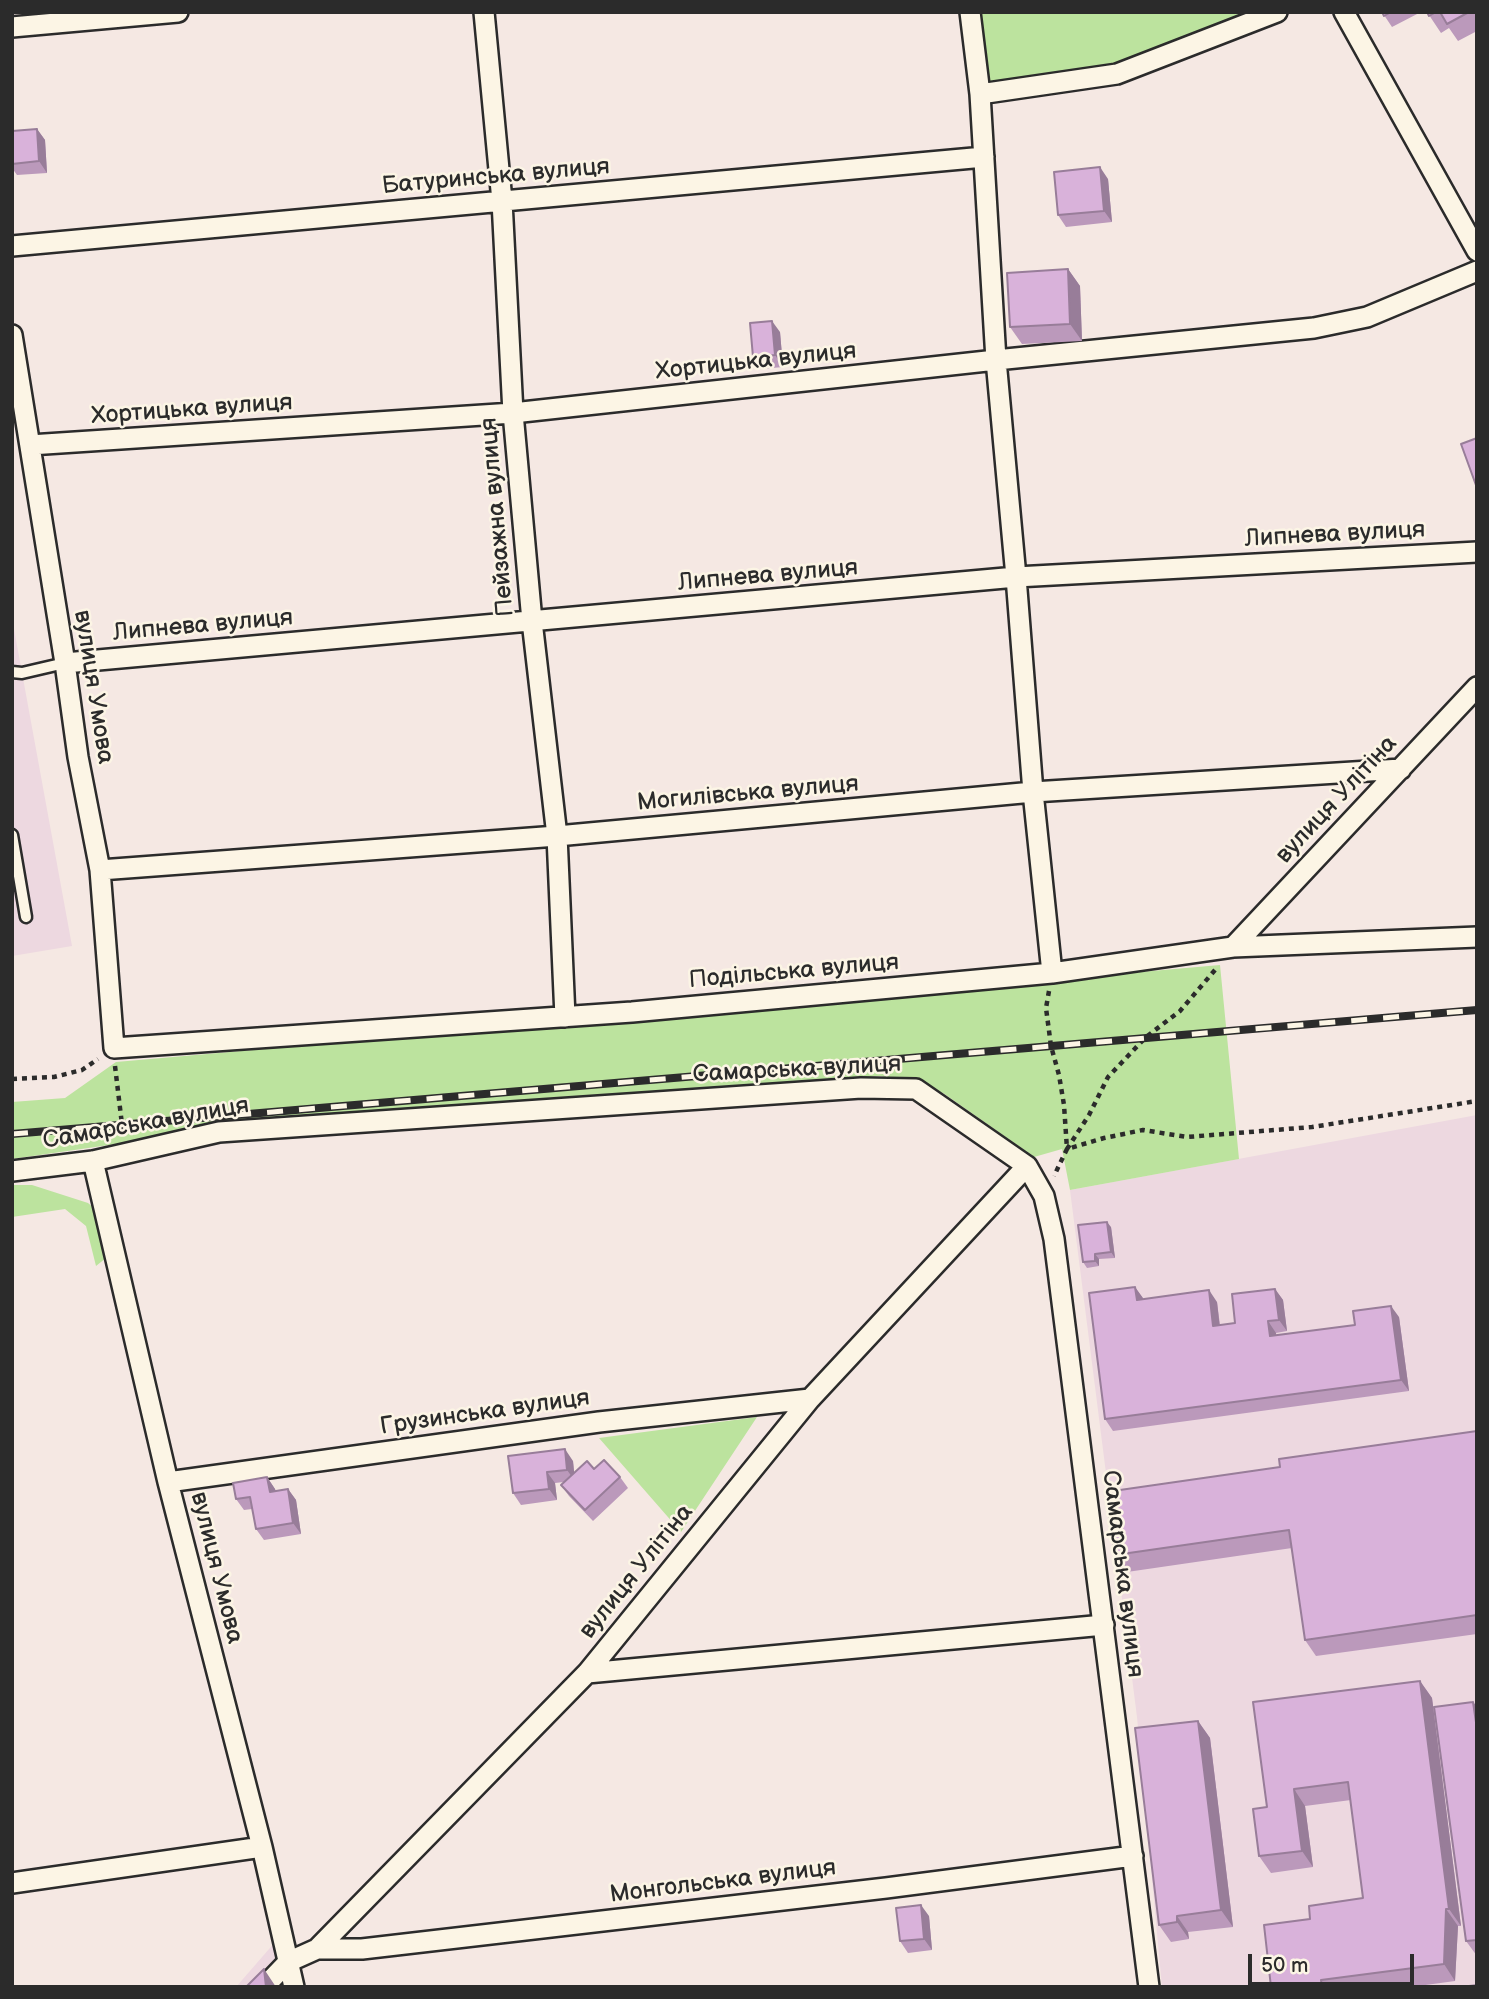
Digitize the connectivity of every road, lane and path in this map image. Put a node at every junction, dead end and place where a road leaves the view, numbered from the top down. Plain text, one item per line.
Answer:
1 (178, 12) edge
2 (484, 12) edge
3 (970, 12) edge
4 (1276, 12) edge
5 (1344, 12) edge
6 (12, 27) edge
7 (980, 94) junction
8 (984, 157) junction
9 (502, 201) junction
10 (12, 246) edge
11 (1477, 251) edge
12 (1477, 271) edge
13 (12, 335) edge
14 (996, 360) junction
15 (513, 413) junction
16 (30, 445) junction
17 (1477, 552) edge
18 (1016, 577) junction
19 (532, 621) junction
20 (65, 663) junction
21 (12, 673) edge
22 (1477, 687) edge
23 (1401, 769) junction
24 (1033, 792) junction
25 (12, 835) edge
26 (557, 836) junction
27 (100, 870) junction
28 (26, 917) dead end
29 (1477, 937) edge
30 (1233, 947) junction
31 (1052, 973) junction
32 (565, 1017) junction
33 (114, 1048) junction
34 (12, 1079) edge
35 (1477, 1101) edge
36 (1067, 1149) junction
37 (126, 1153) junction
38 (93, 1161) junction
39 (1027, 1166) junction
40 (12, 1171) edge
41 (1044, 1196) junction
42 (810, 1399) junction
43 (168, 1482) junction
44 (1104, 1625) junction
45 (587, 1673) junction
46 (262, 1847) junction
47 (1133, 1856) junction
48 (12, 1883) edge
49 (317, 1949) junction
50 (288, 1962) junction
51 (264, 1987) edge
52 (294, 1987) edge
53 (1149, 1987) edge

1 - 6 street
2 - 9 street, Пейзажна вулиця
3 - 7 street
4 - 7 street
5 - 11 street
7 - 8 street
8 - 9 street, Батуринська вулиця
8 - 14 street
9 - 10 street, Батуринська вулиця
9 - 15 street, Пейзажна вулиця
12 - 14 street, Хортицька вулиця
13 - 16 street, вулиця Умова
14 - 15 street, Хортицька вулиця
14 - 18 street
15 - 16 street, Хортицька вулиця
15 - 19 street, Пейзажна вулиця
16 - 20 street, вулиця Умова
17 - 18 street, Липнева вулиця
18 - 19 street, Липнева вулиця
18 - 24 street
19 - 20 street, Липнева вулиця
19 - 26 street, Пейзажна вулиця
20 - 21 lane
20 - 27 street, вулиця Умова
22 - 23 street, вулиця Улітіна
23 - 24 street, Могилівська вулиця
23 - 30 street, вулиця Улітіна
24 - 26 street, Могилівська вулиця
24 - 31 street
25 - 28 lane
26 - 27 street, Могилівська вулиця
26 - 32 street, Пейзажна вулиця
27 - 33 street, вулиця Умова
29 - 30 street, Подільська вулиця
30 - 31 street, Подільська вулиця
30 - 36 path
31 - 32 street, Подільська вулиця
31 - 36 path
32 - 33 street, Подільська вулиця
33 - 34 path
33 - 37 path
35 - 36 path
36 - 41 path
37 - 38 street, Самарська вулиця
37 - 39 street, Самарська вулиця
38 - 40 street, Самарська вулиця
38 - 43 street, вулиця Умова
39 - 41 street, Самарська вулиця
39 - 42 street, вулиця Улітіна
41 - 44 street, Самарська вулиця
42 - 43 street, Грузинська вулиця
42 - 45 street, вулиця Улітіна
43 - 46 street, вулиця Умова
44 - 45 street
44 - 47 street, Самарська вулиця
45 - 49 street, вулиця Улітіна
46 - 48 street
46 - 50 street, вулиця Умова
47 - 49 street, Монгольська вулиця
47 - 53 street, Самарська вулиця
49 - 50 street, вулиця Улітіна
50 - 51 street, вулиця Улітіна
50 - 52 street, вулиця Умова

